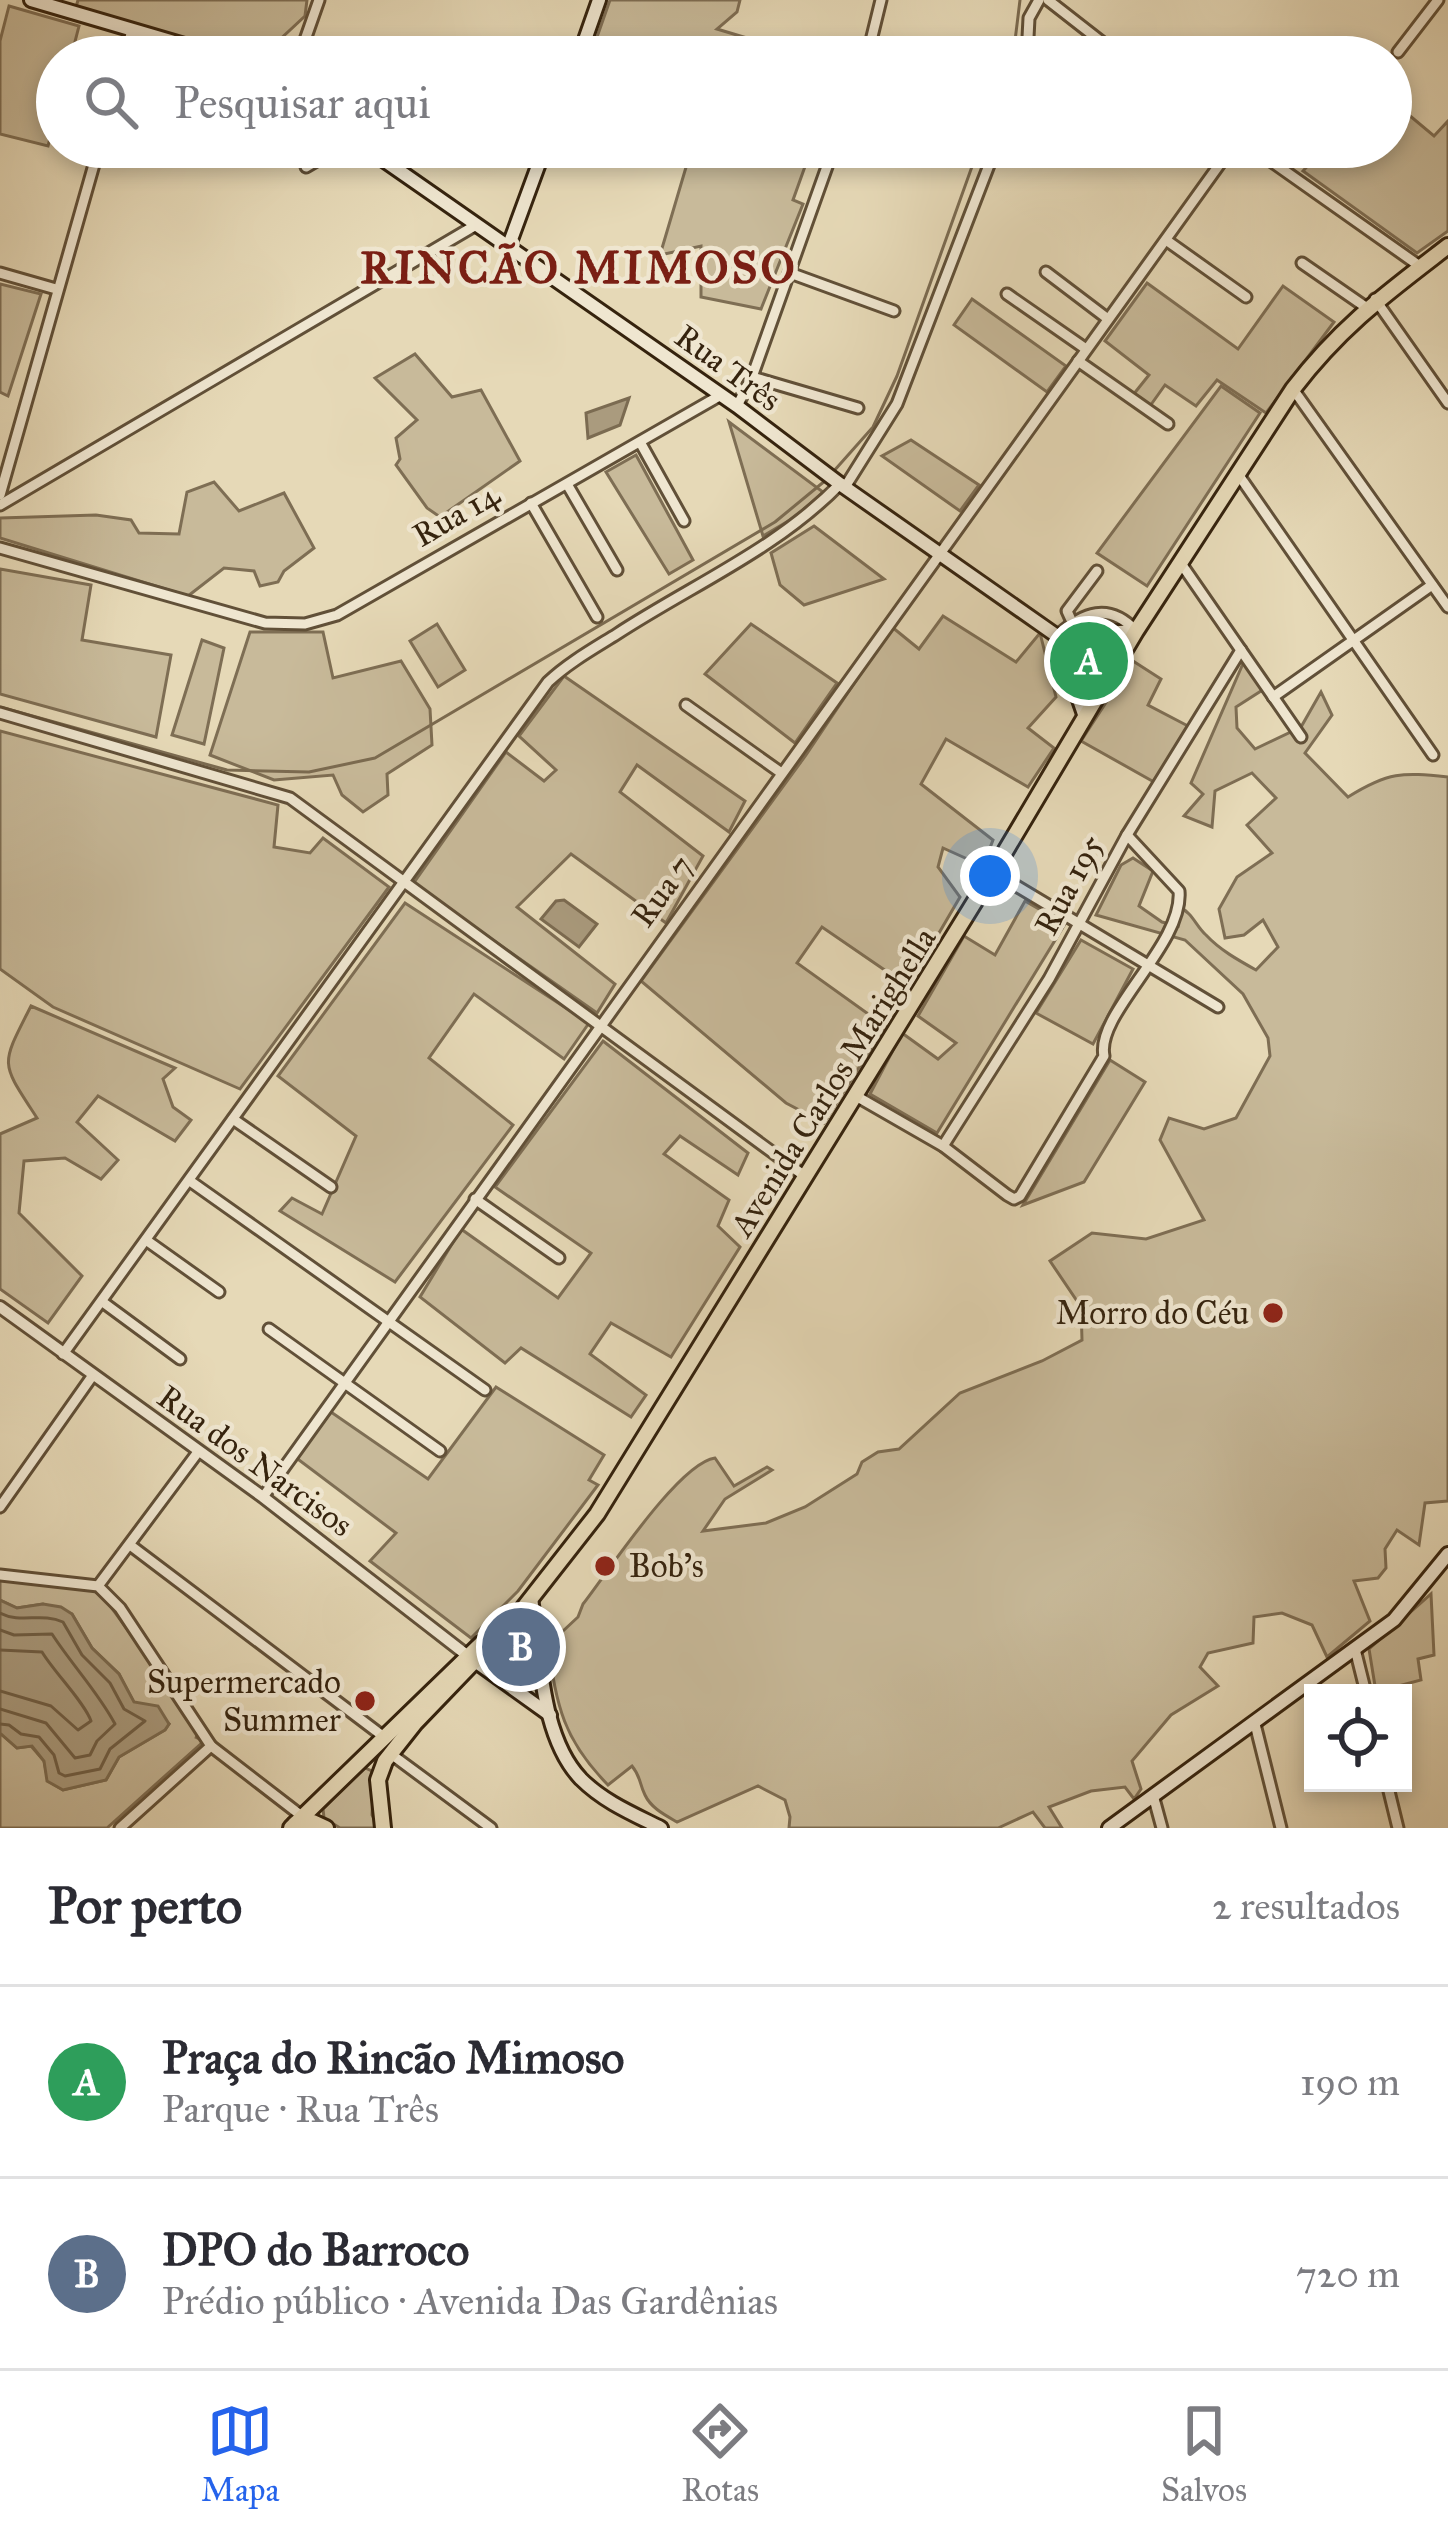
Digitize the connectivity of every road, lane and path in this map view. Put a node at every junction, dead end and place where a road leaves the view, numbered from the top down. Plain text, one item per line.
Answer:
1 (32, 0) edge
2 (319, 0) edge
3 (599, 0) edge
4 (881, 0) edge
5 (1039, 0) edge
6 (1048, 0) edge
7 (1438, 0) edge
8 (133, 30) junction
9 (131, 36) edge
10 (153, 36) edge
11 (306, 36) edge
12 (586, 36) edge
13 (872, 36) edge
14 (1026, 36) edge
15 (1091, 36) edge
16 (1410, 36) edge
17 (93, 168) edge
18 (395, 168) edge
19 (537, 168) edge
20 (827, 168) edge
21 (987, 168) edge
22 (1217, 168) edge
23 (1281, 168) edge
24 (476, 225) junction
25 (1166, 240) junction
26 (509, 245) junction
27 (1448, 247) edge
28 (1302, 263) dead end
29 (1421, 267) junction
30 (1046, 272) dead end
31 (0, 274) edge
32 (790, 274) junction
33 (56, 289) junction
34 (1007, 294) dead end
35 (1246, 297) dead end
36 (1371, 304) junction
37 (894, 311) dead end
38 (1108, 319) junction
39 (1085, 349) junction
40 (1078, 361) junction
41 (752, 377) junction
42 (1293, 388) junction
43 (721, 395) junction
44 (1448, 403) edge
45 (737, 406) junction
46 (858, 408) dead end
47 (1168, 424) dead end
48 (640, 442) junction
49 (1238, 474) junction
50 (567, 484) junction
51 (843, 486) junction
52 (0, 495) edge
53 (531, 503) junction
54 (0, 506) edge
55 (684, 521) dead end
56 (0, 548) edge
57 (939, 551) junction
58 (1180, 562) junction
59 (617, 570) dead end
60 (1097, 571) dead end
61 (1432, 585) junction
62 (1448, 607) edge
63 (597, 617) dead end
64 (1072, 622) junction
65 (1136, 631) junction
66 (1057, 636) junction
67 (1356, 640) junction
68 (1241, 650) junction
69 (1274, 697) junction
70 (686, 706) dead end
71 (0, 713) edge
72 (1084, 717) junction
73 (1301, 737) dead end
74 (1432, 755) dead end
75 (780, 772) junction
76 (1126, 835) junction
77 (993, 872) junction
78 (403, 883) junction
79 (1078, 926) junction
80 (1148, 968) junction
81 (1218, 1007) dead end
82 (601, 1023) junction
83 (856, 1096) junction
84 (233, 1119) junction
85 (943, 1146) junction
86 (806, 1177) junction
87 (190, 1181) junction
88 (331, 1187) dead end
89 (475, 1199) junction
90 (146, 1240) junction
91 (559, 1258) dead end
92 (218, 1292) dead end
93 (104, 1303) junction
94 (0, 1307) edge
95 (388, 1323) junction
96 (268, 1329) dead end
97 (63, 1354) junction
98 (180, 1359) dead end
99 (93, 1375) junction
100 (344, 1384) junction
101 (484, 1390) dead end
102 (440, 1450) dead end
103 (198, 1453) junction
104 (263, 1497) junction
105 (0, 1507) edge
106 (130, 1545) junction
107 (1448, 1553) edge
108 (0, 1575) edge
109 (98, 1586) junction
110 (526, 1604) junction
111 (1355, 1649) junction
112 (471, 1660) junction
113 (1364, 1684) edge
114 (550, 1714) junction
115 (1255, 1724) junction
116 (384, 1737) junction
117 (211, 1746) junction
118 (391, 1754) junction
119 (362, 1759) junction
120 (379, 1770) junction
121 (1389, 1792) edge
122 (1153, 1795) junction
123 (320, 1802) junction
124 (296, 1823) edge
125 (324, 1826) edge
126 (121, 1828) edge
127 (383, 1828) edge
128 (491, 1828) edge
129 (661, 1828) edge
130 (1109, 1828) edge
131 (1162, 1828) edge
132 (1281, 1828) edge
133 (1398, 1828) edge

1 - 8 main road
2 - 11 street
3 - 12 main road
4 - 13 street
5 - 14 street
6 - 15 street
7 - 16 street
8 - 9 street
8 - 10 main road
17 - 33 street
18 - 24 main road, Rua Três
19 - 26 main road
20 - 32 street
21 - 51 street
22 - 25 street, Rua 7
23 - 29 street
24 - 26 main road, Rua Três
24 - 54 street
25 - 35 street
25 - 38 street, Rua 7
26 - 43 main road, Rua Três
27 - 29 main road, Avenida Carlos Marighella
28 - 36 street
29 - 36 main road, Avenida Carlos Marighella
30 - 38 street
31 - 33 street
32 - 37 street
32 - 41 street
33 - 52 street
34 - 39 street
36 - 42 main road, Avenida Carlos Marighella
36 - 44 street
38 - 39 street, Rua 7
39 - 40 street, Rua 7
40 - 47 street
40 - 57 street, Rua 7
41 - 45 street
41 - 46 street
42 - 49 main road, Avenida Carlos Marighella
42 - 61 street
43 - 45 main road, Rua Três
43 - 48 street, Rua 14
45 - 51 main road, Rua Três
48 - 50 street, Rua 14
48 - 55 street
49 - 58 main road, Avenida Carlos Marighella
49 - 67 street
50 - 53 street, Rua 14
50 - 59 street
51 - 57 main road, Rua Três
51 - 78 street
53 - 56 street, Rua 14
53 - 63 street
57 - 66 main road, Rua Três
57 - 75 street, Rua 7
58 - 65 main road, Avenida Carlos Marighella
58 - 68 street
60 - 64 street
61 - 62 street
61 - 67 street
64 - 65 street
64 - 66 street
65 - 66 main road
65 - 72 main road, Avenida Carlos Marighella
66 - 72 main road
67 - 69 street
67 - 74 street
68 - 69 street
68 - 76 street, Rua 195
69 - 73 street
70 - 75 street
71 - 78 street
72 - 77 main road, Avenida Carlos Marighella
75 - 82 street, Rua 7
76 - 79 street, Rua 195
76 - 80 street
77 - 79 street
77 - 83 main road, Avenida Carlos Marighella
78 - 82 street
78 - 84 street
79 - 80 street
79 - 85 street, Rua 195
80 - 81 street
80 - 85 street
82 - 86 street
82 - 89 street, Rua 7
83 - 85 street
83 - 86 main road, Avenida Carlos Marighella
84 - 87 street
84 - 88 street
86 - 110 main road, Avenida Carlos Marighella
87 - 90 street
87 - 95 street
89 - 91 street
89 - 95 street, Rua 7
90 - 92 street
90 - 93 street
93 - 97 street
93 - 98 street
94 - 97 street, Rua dos Narcisos
95 - 100 street, Rua 7
95 - 101 street
96 - 100 street
97 - 99 street, Rua dos Narcisos
99 - 103 street, Rua dos Narcisos
99 - 105 street
100 - 102 street
100 - 104 street, Rua 7
103 - 104 street, Rua dos Narcisos
103 - 106 street
104 - 112 street, Rua dos Narcisos
106 - 109 street
106 - 116 street
107 - 111 main road
108 - 109 street
109 - 117 street
110 - 112 main road, Avenida Carlos Marighella
110 - 114 main road
111 - 113 street
111 - 115 main road
112 - 114 main road
112 - 116 main road, Avenida Carlos Marighella
112 - 118 main road, Avenida Carlos Marighella
114 - 129 main road
115 - 122 main road
115 - 132 street
116 - 119 main road, Avenida Carlos Marighella
117 - 124 street
117 - 126 street
118 - 120 main road, Avenida Carlos Marighella
118 - 128 street
119 - 120 main road
119 - 123 main road, Avenida Carlos Marighella
120 - 127 main road
121 - 133 street
122 - 130 main road
122 - 131 street
123 - 124 main road, Avenida Carlos Marighella
123 - 125 main road
124 - 125 main road

